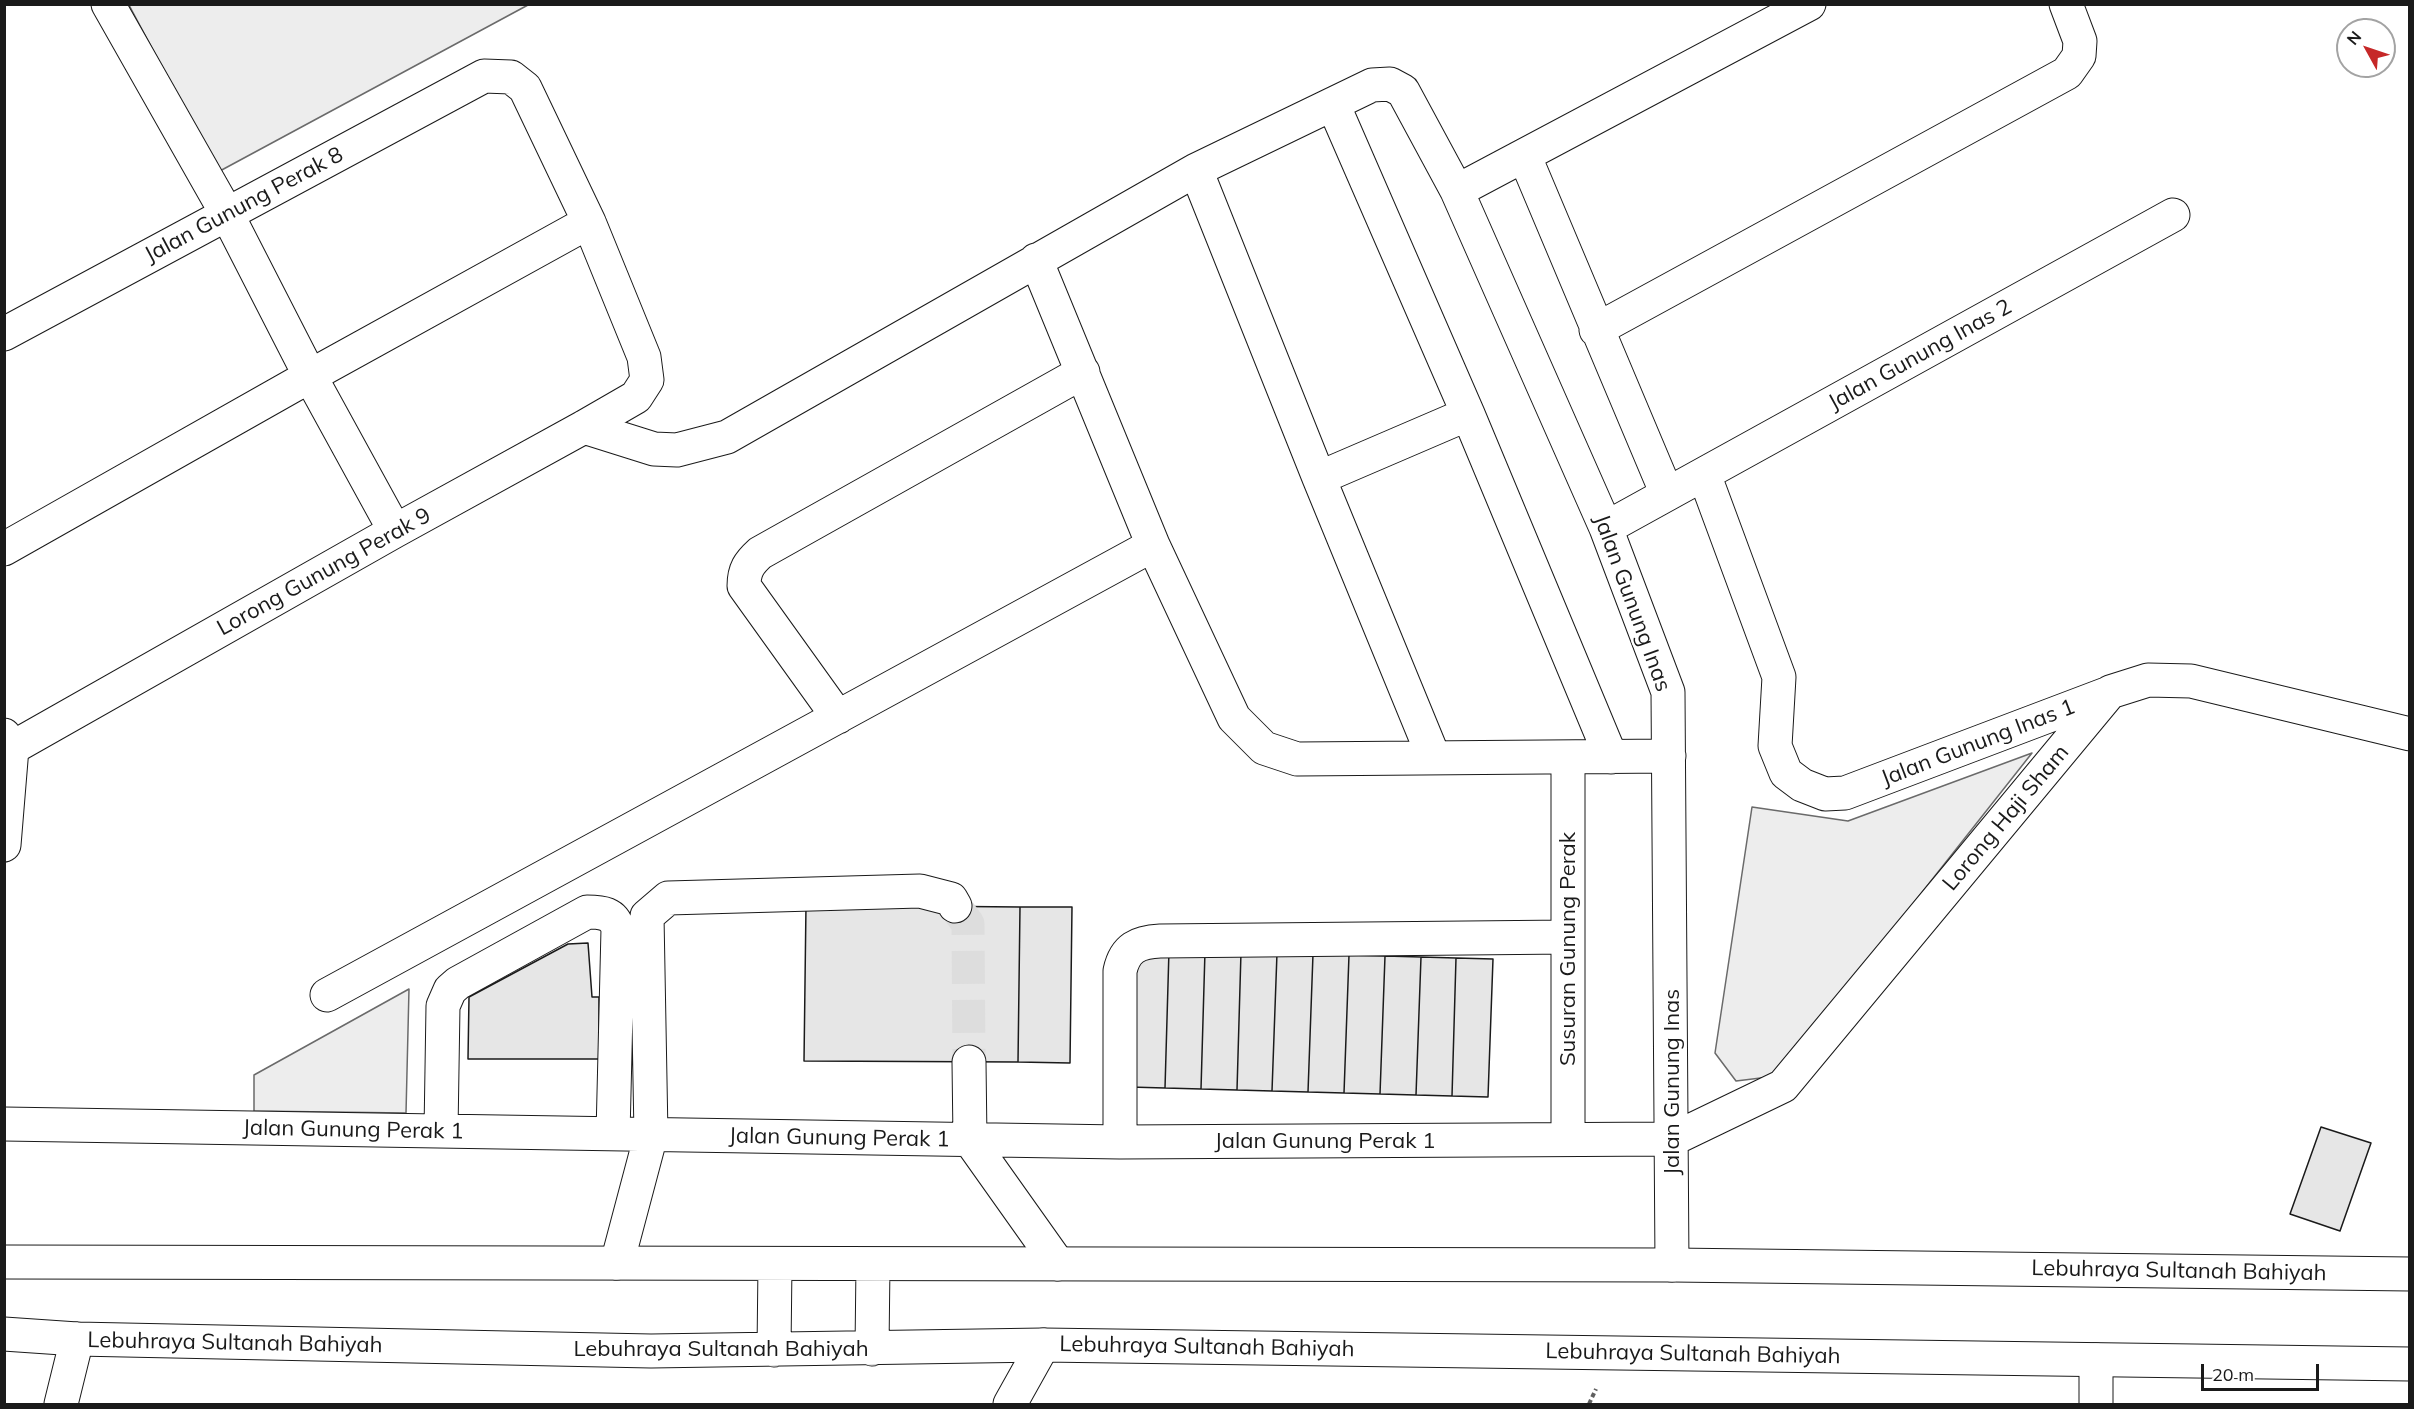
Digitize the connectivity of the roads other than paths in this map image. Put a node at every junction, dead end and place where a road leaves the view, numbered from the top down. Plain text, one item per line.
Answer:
1 (108, 4) edge
2 (1809, 4) edge
3 (2066, 4) edge
4 (1333, 104) junction
5 (1525, 157) junction
6 (1196, 171) junction
7 (1457, 191) junction
8 (227, 214) junction
9 (2173, 215) dead end
10 (589, 222) junction
11 (1036, 260) junction
12 (1596, 330) junction
13 (4, 334) edge
14 (1083, 372) junction
15 (310, 376) junction
16 (1468, 414) junction
17 (584, 427) junction
18 (1704, 474) junction
19 (1319, 478) junction
20 (1667, 494) junction
21 (1606, 528) junction
22 (395, 531) junction
23 (1153, 545) junction
24 (4, 549) edge
25 (2110, 692) junction
26 (838, 717) junction
27 (2409, 734) edge
28 (8, 742) edge
29 (1669, 756) junction
30 (1611, 757) junction
31 (1434, 758) junction
32 (1568, 758) junction
33 (4, 845) edge
34 (955, 906) tunnel mouth
35 (1568, 937) junction
36 (327, 995) dead end
37 (969, 1062) tunnel mouth
38 (4, 1124) edge
39 (441, 1131) junction
40 (613, 1134) junction
41 (651, 1135) junction
42 (1568, 1139) junction
43 (1673, 1139) junction
44 (970, 1140) junction
45 (1120, 1142) junction
46 (4, 1262) edge
47 (617, 1263) junction
48 (775, 1264) junction
49 (873, 1264) junction
50 (1058, 1264) junction
51 (1672, 1265) junction
52 (2409, 1274) edge
53 (4, 1334) edge
54 (77, 1339) junction
55 (1043, 1345) junction
56 (872, 1349) junction
57 (774, 1350) junction
58 (2096, 1360) junction
59 (2409, 1364) edge
60 (61, 1404) edge
61 (1010, 1404) edge
62 (2096, 1404) edge

1 - 8 street
2 - 5 street
3 - 12 street
4 - 6 street
4 - 7 street, Jalan Gunung Inas
4 - 16 street
5 - 7 street
5 - 12 street
6 - 11 street
6 - 19 street
7 - 21 street, Jalan Gunung Inas
8 - 10 street, Jalan Gunung Perak 8
8 - 13 street, Jalan Gunung Perak 8
8 - 15 street
9 - 18 street, Jalan Gunung Inas 2
10 - 15 street
10 - 17 street, Lorong Gunung Perak 9
11 - 14 street
11 - 17 street
12 - 20 street
14 - 23 street
14 - 26 street
15 - 22 street
15 - 24 street
16 - 19 street
16 - 30 street
17 - 22 street, Lorong Gunung Perak 9
18 - 20 street, Jalan Gunung Inas 2
18 - 25 street, Jalan Gunung Inas 1
19 - 31 street
20 - 21 street, Jalan Gunung Inas 2
21 - 29 street, Jalan Gunung Inas
22 - 28 street, Lorong Gunung Perak 9
23 - 26 street
23 - 31 street
25 - 27 street
25 - 43 street, Lorong Haji Sham
26 - 36 street
28 - 33 street
29 - 30 street
29 - 43 street, Jalan Gunung Inas
30 - 32 street
31 - 32 street
32 - 35 street, Susuran Gunung Perak
34 - 41 street
35 - 42 street, Susuran Gunung Perak
35 - 45 street
37 - 44 street
38 - 39 street, Jalan Gunung Perak 1
39 - 40 street, Jalan Gunung Perak 1
39 - 40 street
40 - 41 street, Jalan Gunung Perak 1
41 - 44 street, Jalan Gunung Perak 1
41 - 47 street
42 - 43 street, Jalan Gunung Perak 1
42 - 45 street, Jalan Gunung Perak 1
43 - 51 street, Jalan Gunung Inas
44 - 45 street, Jalan Gunung Perak 1
44 - 50 street
46 - 47 street, Lebuhraya Sultanah Bahiyah
47 - 48 street, Lebuhraya Sultanah Bahiyah
48 - 49 street, Lebuhraya Sultanah Bahiyah
48 - 57 street
49 - 50 street, Lebuhraya Sultanah Bahiyah
49 - 56 street
50 - 51 street, Lebuhraya Sultanah Bahiyah
51 - 52 street, Lebuhraya Sultanah Bahiyah
53 - 54 street, Lebuhraya Sultanah Bahiyah
54 - 57 street, Lebuhraya Sultanah Bahiyah
54 - 60 street
55 - 56 street, Lebuhraya Sultanah Bahiyah
55 - 58 street, Lebuhraya Sultanah Bahiyah
55 - 61 street
56 - 57 street, Lebuhraya Sultanah Bahiyah
58 - 59 street, Lebuhraya Sultanah Bahiyah
58 - 62 street

